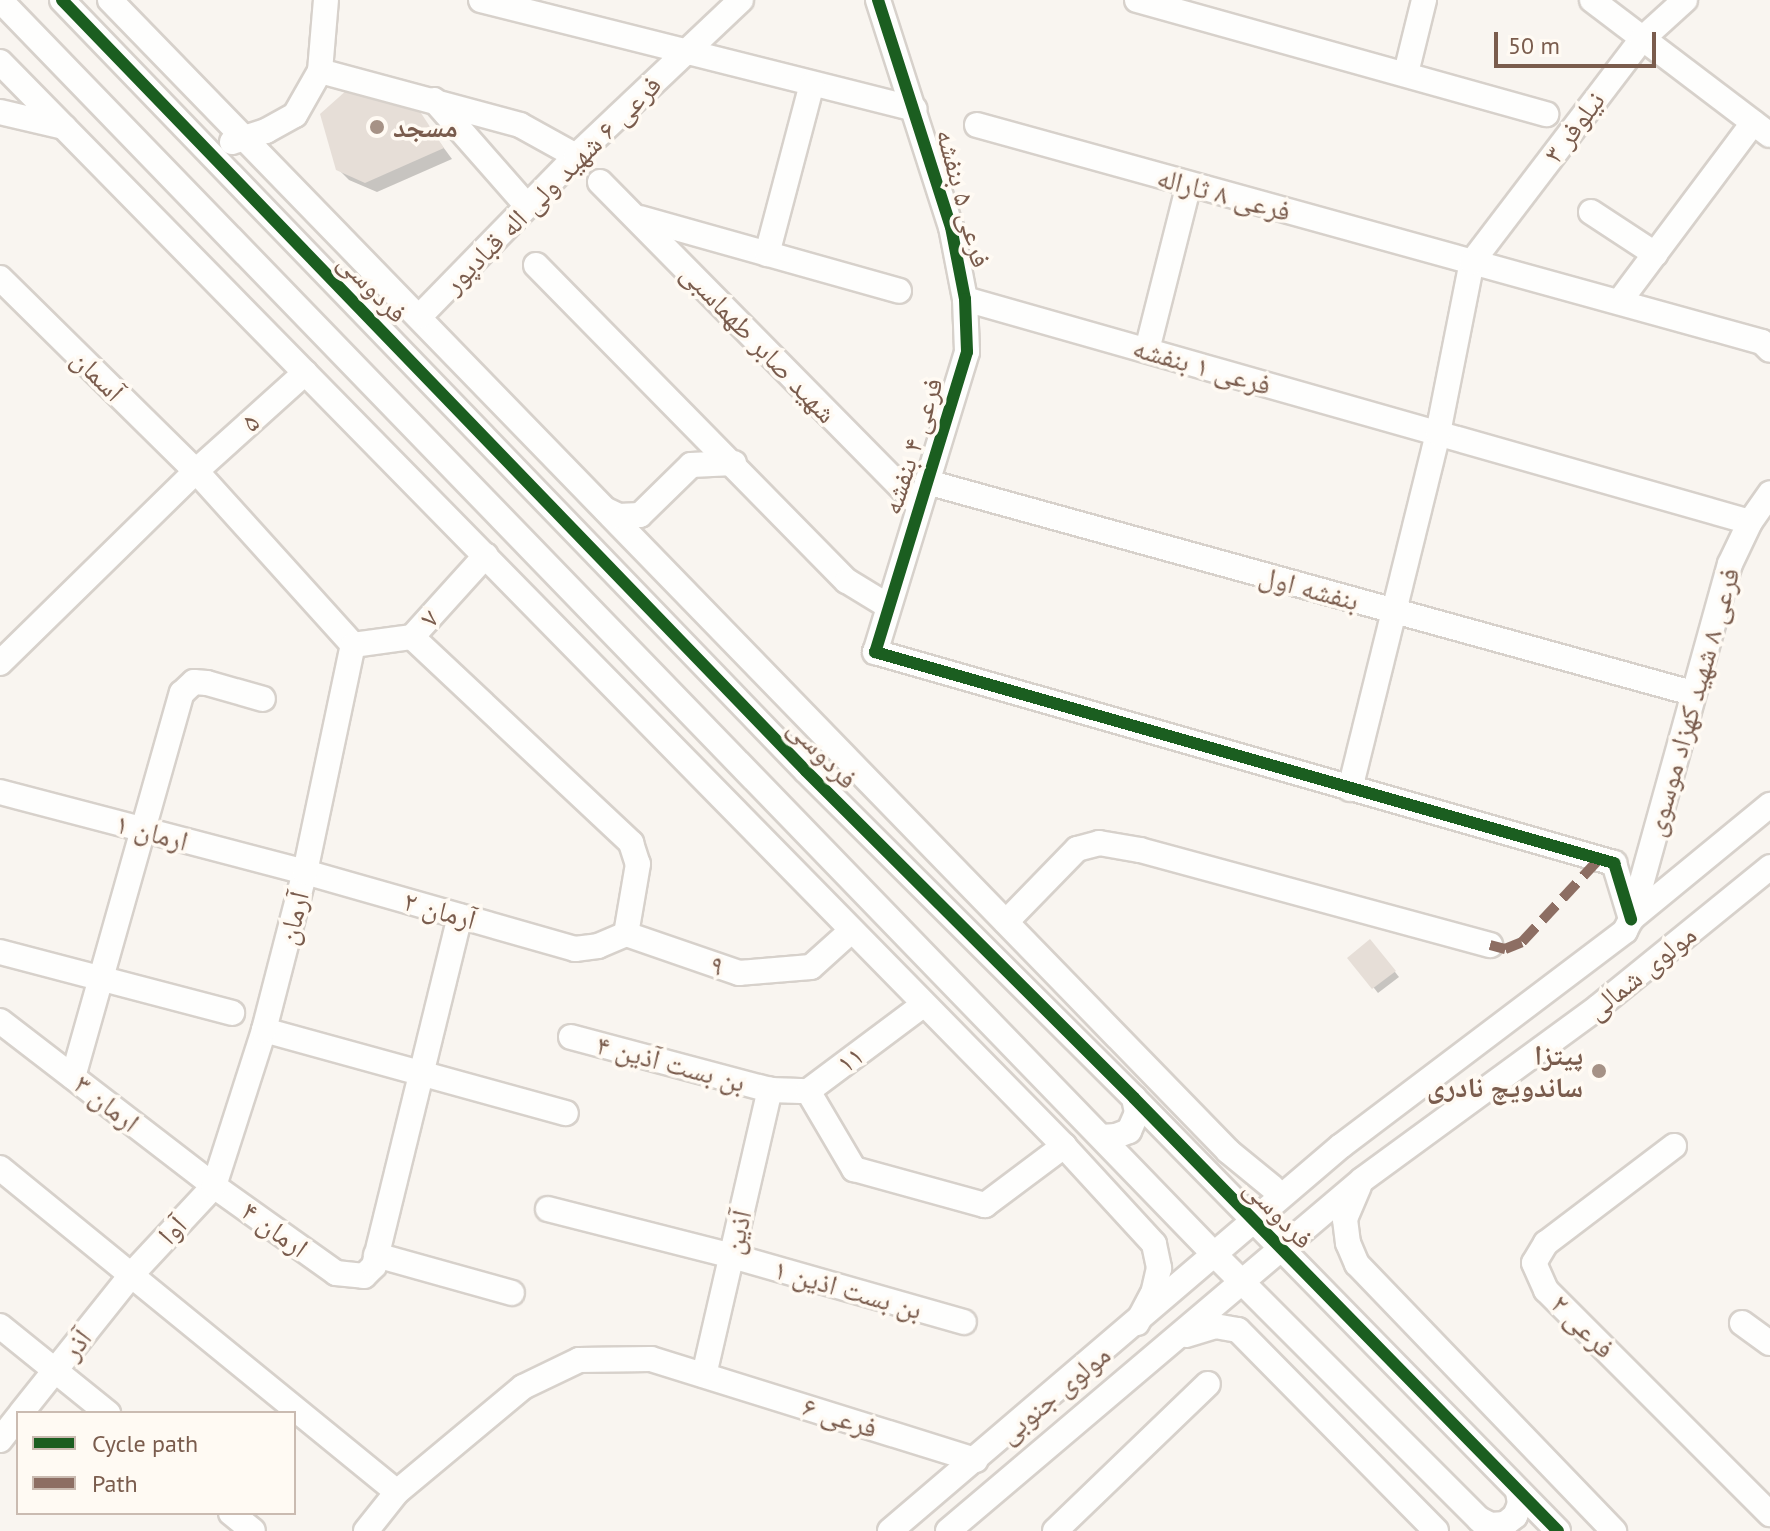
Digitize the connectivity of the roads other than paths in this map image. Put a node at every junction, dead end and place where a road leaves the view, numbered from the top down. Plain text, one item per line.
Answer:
1 (0, 0) edge
2 (62, 0) edge
3 (110, 0) edge
4 (326, 0) edge
5 (741, 0) edge
6 (878, 0) edge
7 (1137, 0) edge
8 (1424, 0) edge
9 (1592, 0) edge
10 (1685, 0) edge
11 (495, 2) edge
12 (1642, 39) junction
13 (683, 52) junction
14 (0, 62) edge
15 (320, 71) junction
16 (1406, 73) junction
17 (812, 84) junction
18 (434, 100) junction
19 (915, 109) junction
20 (0, 112) edge
21 (1546, 114) dead end
22 (977, 125) dead end
23 (64, 128) junction
24 (1762, 129) edge
25 (242, 138) junction
26 (207, 150) junction
27 (576, 156) junction
28 (600, 182) dead end
29 (1189, 184) junction
30 (527, 206) junction
31 (1591, 212) dead end
32 (637, 218) junction
33 (767, 254) junction
34 (1655, 254) junction
35 (1472, 262) junction
36 (536, 265) dead end
37 (0, 278) edge
38 (899, 291) dead end
39 (965, 299) junction
40 (1619, 302) junction
41 (420, 316) junction
42 (1147, 350) junction
43 (1770, 350) edge
44 (305, 373) junction
45 (501, 400) junction
46 (472, 425) junction
47 (1438, 433) junction
48 (734, 463) junction
49 (196, 471) junction
50 (1770, 493) edge
51 (922, 494) junction
52 (606, 510) junction
53 (1750, 522) junction
54 (486, 555) junction
55 (888, 606) junction
56 (1396, 612) junction
57 (412, 637) junction
58 (353, 645) junction
59 (0, 663) edge
60 (1692, 693) junction
61 (263, 699) dead end
62 (1350, 789) junction
63 (0, 792) edge
64 (1770, 805) edge
65 (145, 830) junction
66 (1770, 867) edge
67 (305, 872) junction
68 (460, 916) junction
69 (1006, 922) junction
70 (1628, 925) junction
71 (851, 931) junction
72 (626, 934) junction
73 (1490, 945) dead end
74 (0, 952) edge
75 (1652, 964) junction
76 (1574, 971) junction
77 (102, 978) junction
78 (923, 1005) junction
79 (1598, 1007) junction
80 (232, 1013) dead end
81 (0, 1021) edge
82 (264, 1030) junction
83 (571, 1037) dead end
84 (421, 1073) junction
85 (73, 1077) junction
86 (770, 1090) junction
87 (808, 1091) junction
88 (1134, 1098) junction
89 (566, 1113) dead end
90 (1102, 1137) junction
91 (1064, 1146) junction
92 (1674, 1146) dead end
93 (0, 1168) edge
94 (1207, 1174) junction
95 (1307, 1179) junction
96 (1362, 1180) junction
97 (214, 1186) junction
98 (1272, 1187) junction
99 (548, 1209) dead end
100 (1252, 1221) junction
101 (1280, 1249) junction
102 (1214, 1254) junction
103 (376, 1255) junction
104 (732, 1256) junction
105 (131, 1275) junction
106 (1242, 1280) junction
107 (512, 1293) dead end
108 (964, 1322) dead end
109 (1137, 1323) junction
110 (1742, 1323) dead end
111 (0, 1326) edge
112 (1177, 1339) junction
113 (1770, 1343) edge
114 (55, 1370) junction
115 (704, 1375) junction
116 (1208, 1384) dead end
117 (23, 1411) edge
118 (106, 1411) edge
119 (16, 1420) edge
120 (0, 1440) edge
121 (976, 1460) junction
122 (1518, 1491) junction
123 (397, 1492) junction
124 (1770, 1514) edge
125 (233, 1515) edge
126 (1485, 1525) edge
127 (961, 1527) edge
128 (253, 1531) edge
129 (366, 1531) edge
130 (890, 1531) edge
131 (1055, 1531) edge
132 (1436, 1531) edge
133 (1558, 1531) edge
134 (1614, 1531) edge

1 - 90 street
2 - 26 street, فردوسی
3 - 25 street
4 - 15 street
5 - 13 street, فرعی ۶ شهید ولی اله قبادپور
6 - 19 street, فرعی ۵ بنفشه
7 - 16 street
8 - 16 street
9 - 12 street
10 - 12 street, نیلوفر ۳
11 - 13 street
12 - 24 street
12 - 35 street, نیلوفر ۳
13 - 17 street
13 - 27 street, فرعی ۶ شهید ولی اله قبادپور
14 - 23 street
15 - 18 street
15 - 25 street
16 - 21 street
17 - 19 street
17 - 33 street
18 - 27 street
18 - 30 street
19 - 39 street, فرعی ۵ بنفشه
20 - 23 street
22 - 29 street, فرعی ۸ ثاراله
23 - 44 street
24 - 34 street
25 - 26 street
25 - 41 street
26 - 46 street, فردوسی
27 - 30 street, فرعی ۶ شهید ولی اله قبادپور
28 - 32 street, شهید صابر طهماسبی
29 - 35 street, فرعی ۸ ثاراله
29 - 42 street
30 - 41 street, فرعی ۶ شهید ولی اله قبادپور
31 - 34 street
32 - 33 street
32 - 51 street, شهید صابر طهماسبی
33 - 38 street
34 - 40 street
35 - 40 street, فرعی ۸ ثاراله
35 - 47 street
36 - 48 street
37 - 49 street, آسمان
39 - 42 street, فرعی ۱ بنفشه
39 - 51 street, فرعی ۴ بنفشه
40 - 43 street, فرعی ۸ ثاراله
41 - 45 street
42 - 47 street, فرعی ۱ بنفشه
44 - 49 street, ۵
44 - 54 street
45 - 46 street
45 - 52 street
46 - 88 street, فردوسی
47 - 53 street, فرعی ۱ بنفشه
47 - 56 street
48 - 52 street
48 - 55 street
49 - 58 street, آسمان
49 - 59 street, ۵
50 - 53 street, فرعی ۸ شهید کهزاد موسوی
51 - 55 street, فرعی ۴ بنفشه
51 - 56 street, بنفشه اول
52 - 69 street
53 - 60 street, فرعی ۸ شهید کهزاد موسوی
54 - 57 street, ۷
54 - 71 street
55 - 62 street, فرعی ۴ بنفشه
56 - 60 street, بنفشه اول
56 - 62 street
57 - 58 street, ۷
57 - 72 street
58 - 67 street, آرمان
60 - 70 street, فرعی ۸ شهید کهزاد موسوی
61 - 65 street
62 - 70 street
63 - 65 street, ارمان ۱
64 - 70 street, مولوی شمالی
65 - 67 street, ارمان ۱
65 - 77 street
66 - 75 street, مولوی شمالی
67 - 68 street, آرمان ۲
67 - 82 street, آرمان
68 - 72 street, آرمان ۲
68 - 84 street
69 - 73 street
69 - 98 street
70 - 75 street
70 - 76 street, مولوی شمالی
71 - 72 street, ۹
71 - 78 street
74 - 77 street
75 - 79 street, مولوی شمالی
76 - 79 street
76 - 95 street, مولوی شمالی
77 - 80 street
77 - 85 street
78 - 87 street, ۱۱
78 - 91 street
79 - 96 street, مولوی شمالی
81 - 85 street, ارمان ۳
82 - 84 street
82 - 97 street, آرمان
83 - 86 street, بن بست آذین ۴
84 - 89 street
84 - 103 street
85 - 97 street, ارمان ۳
86 - 87 street, ۱۱
86 - 104 street, آذین
87 - 91 street
88 - 90 street
88 - 94 street, فردوسی
90 - 102 street
91 - 109 street
92 - 124 street, فرعی ۲
93 - 105 street
94 - 98 street
94 - 100 street, فردوسی
95 - 98 street
95 - 100 street, مولوی شمالی
96 - 101 street, مولوی شمالی
96 - 134 street
97 - 103 street, ارمان ۴
97 - 105 street, آوا
99 - 104 street, بن بست اذین ۱
100 - 101 street, فردوسی
100 - 102 street, مولوی جنوبی
101 - 106 street, مولوی شمالی
101 - 122 street, فردوسی
102 - 106 street
102 - 109 street, مولوی جنوبی
103 - 107 street
104 - 108 street, بن بست اذین ۱
104 - 115 street, آذین
105 - 114 street, آذر
105 - 123 street
106 - 112 street, مولوی جنوبی
106 - 126 street
109 - 121 street, مولوی جنوبی
110 - 113 street
111 - 114 street
112 - 127 street, مولوی جنوبی
112 - 132 street
114 - 117 street, آذر
114 - 118 street
115 - 121 street, فرعی ۶
115 - 123 street, فرعی ۶
116 - 131 street
119 - 120 street, آذر
121 - 130 street, مولوی جنوبی
122 - 126 street
122 - 133 street, فردوسی
123 - 129 street, فرعی ۶
125 - 128 street

